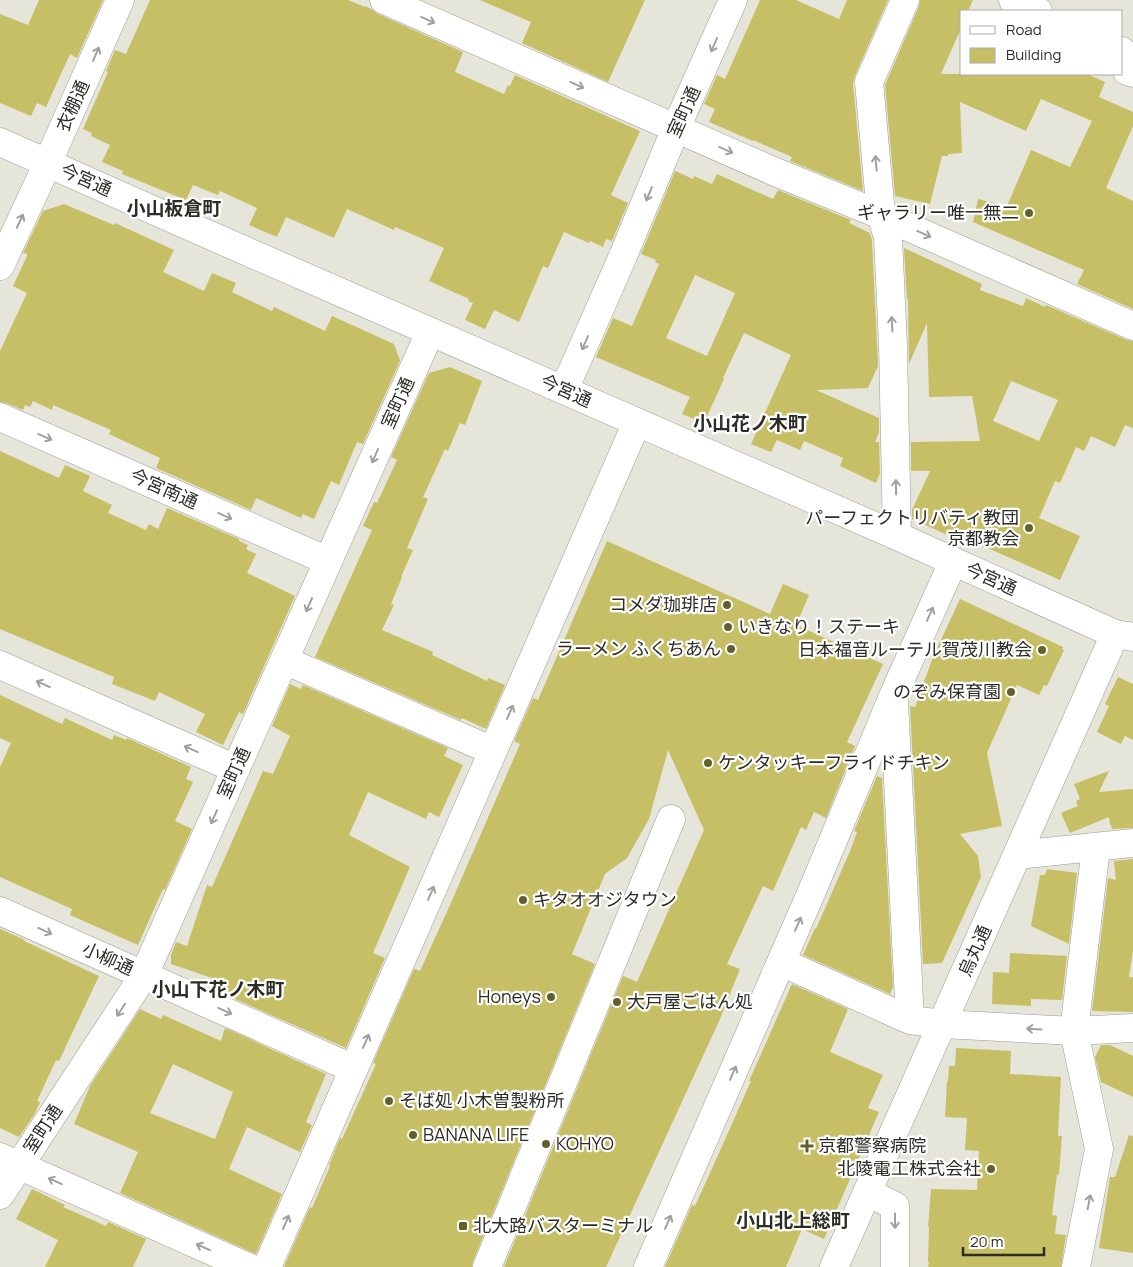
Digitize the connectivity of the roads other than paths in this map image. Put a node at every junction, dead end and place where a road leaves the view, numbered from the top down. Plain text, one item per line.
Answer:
1 (120, 0) edge
2 (384, 0) edge
3 (734, 0) edge
4 (906, 0) edge
5 (1013, 0) edge
6 (1036, 10) edge
7 (1123, 55) edge
8 (1133, 73) edge
9 (676, 128) junction
10 (0, 142) edge
11 (47, 162) junction
12 (881, 215) junction
13 (0, 266) edge
14 (1133, 326) edge
15 (430, 332) junction
16 (564, 390) junction
17 (0, 417) edge
18 (637, 422) junction
19 (897, 536) junction
20 (328, 562) junction
21 (953, 562) junction
22 (1124, 635) edge
23 (284, 660) junction
24 (0, 665) edge
25 (894, 694) junction
26 (493, 751) junction
27 (236, 769) junction
28 (671, 818) dead end
29 (1133, 843) edge
30 (1096, 847) junction
31 (1017, 855) junction
32 (0, 911) edge
33 (781, 962) junction
34 (144, 975) junction
35 (910, 1020) junction
36 (943, 1024) junction
37 (1133, 1028) edge
38 (1074, 1031) junction
39 (354, 1069) junction
40 (10, 1161) edge
41 (867, 1192) junction
42 (0, 1195) edge
43 (248, 1267) edge
44 (267, 1267) edge
45 (487, 1267) edge
46 (648, 1267) edge
47 (834, 1267) edge
48 (895, 1267) edge
49 (1076, 1267) edge

11 -> 1 street, 衣棚通
2 -> 9 street
3 -> 9 street, 室町通
12 -> 4 street
5 - 6 street
7 - 8 street
9 -> 12 street
9 -> 16 street, 室町通
10 - 11 street, 今宮通
13 -> 11 street, 衣棚通
11 - 15 street, 今宮通
12 -> 14 street
19 -> 12 street
15 - 16 street, 今宮通
15 -> 20 street, 室町通
16 - 18 street, 今宮通
17 -> 20 street, 今宮南通
18 - 19 street, 今宮通
26 -> 18 street
19 - 21 street, 今宮通
20 -> 23 street, 室町通
21 - 22 street, 今宮通
25 -> 21 street
22 - 31 street, 烏丸通
23 - 26 street
23 - 27 street, 室町通
27 -> 24 street
33 -> 25 street
25 - 35 street
39 -> 26 street
27 -> 34 street, 室町通
28 - 45 street
29 - 30 street
30 - 31 street
30 - 38 street
31 - 36 street, 烏丸通
32 -> 34 street, 小柳通
33 - 35 street
46 -> 33 street
34 -> 39 street, 小柳通
34 -> 40 street, 室町通
35 - 36 street
38 -> 36 street
36 - 41 street, 烏丸通
37 - 38 street
49 -> 38 street
44 -> 39 street
40 - 42 street, 室町通
43 -> 40 street
41 - 47 street, 烏丸通
41 -> 48 street

